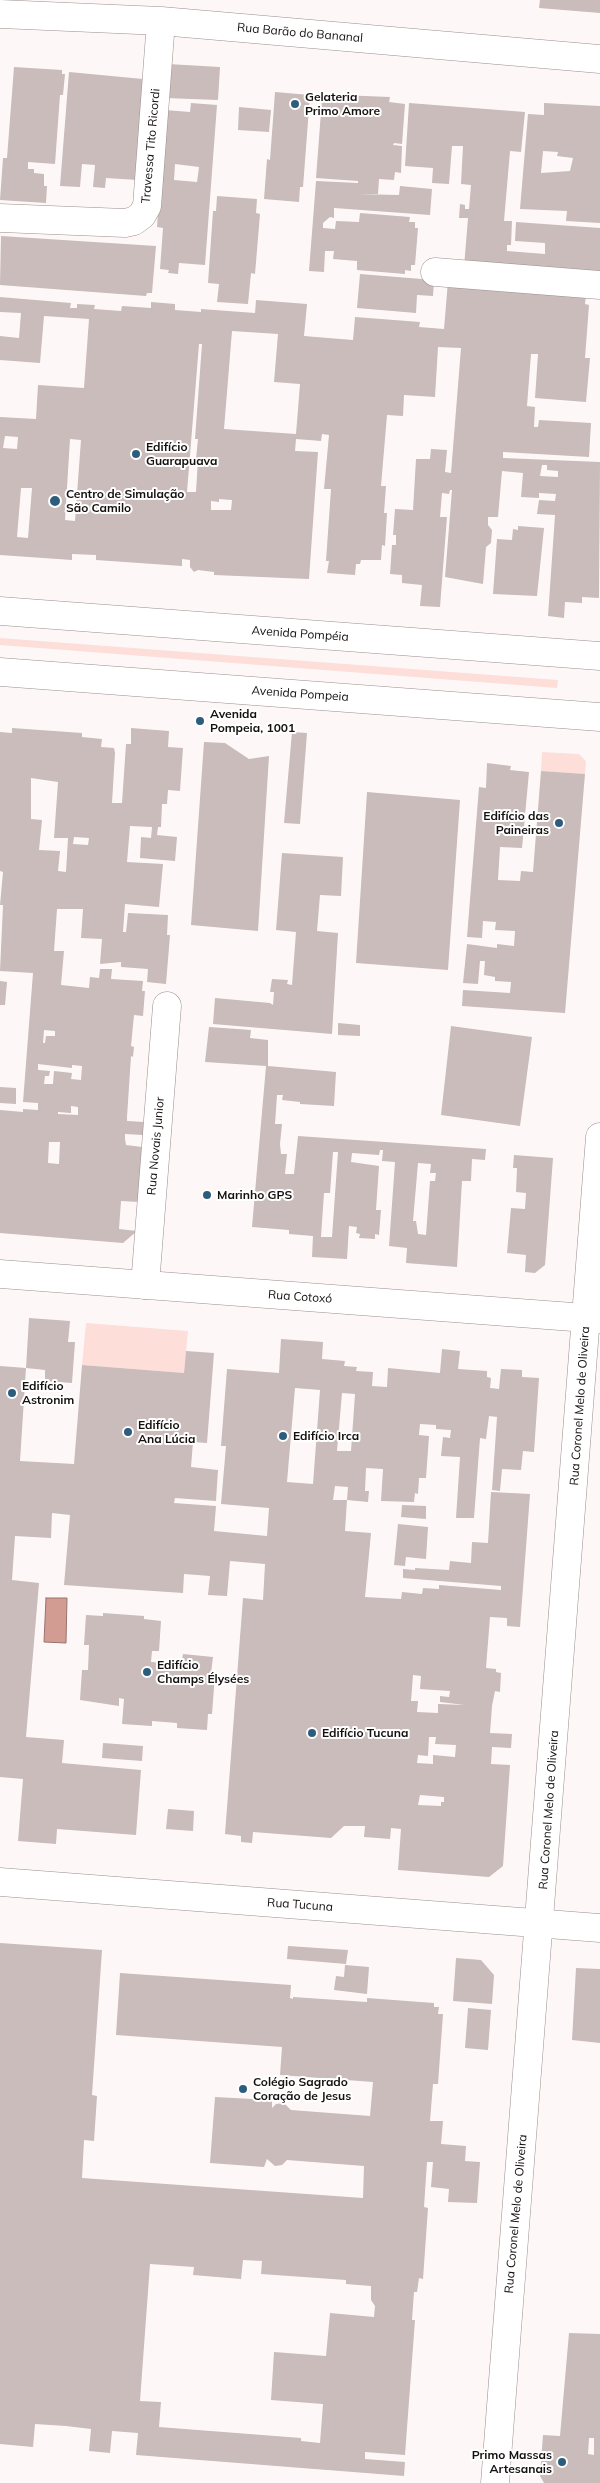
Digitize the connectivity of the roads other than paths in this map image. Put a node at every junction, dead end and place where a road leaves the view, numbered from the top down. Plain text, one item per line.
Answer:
1 (0, 14) edge
2 (162, 21) junction
3 (600, 59) edge
4 (0, 218) edge
5 (435, 272) dead end
6 (600, 285) edge
7 (0, 611) edge
8 (600, 656) edge
9 (0, 672) edge
10 (600, 718) edge
11 (167, 1006) dead end
12 (600, 1137) edge
13 (0, 1274) edge
14 (145, 1285) junction
15 (593, 1319) edge
16 (0, 1882) edge
17 (540, 1923) junction
18 (600, 1928) edge
19 (495, 2483) edge

1 - 2 street, Rua Barão do Bananal
2 - 3 street, Rua Barão do Bananal
2 - 4 street, Travessa Tito Ricordi
5 - 6 street
7 - 8 street, Avenida Pompéia
9 - 10 street, Avenida Pompeia
11 - 14 street, Rua Novais Junior
12 - 15 street, Rua Coronel Melo de Oliveira
13 - 14 street, Rua Cotoxó
14 - 15 street, Rua Cotoxó
15 - 17 street, Rua Coronel Melo de Oliveira
16 - 17 street, Rua Tucuna
17 - 18 street, Rua Tucuna
17 - 19 street, Rua Coronel Melo de Oliveira

